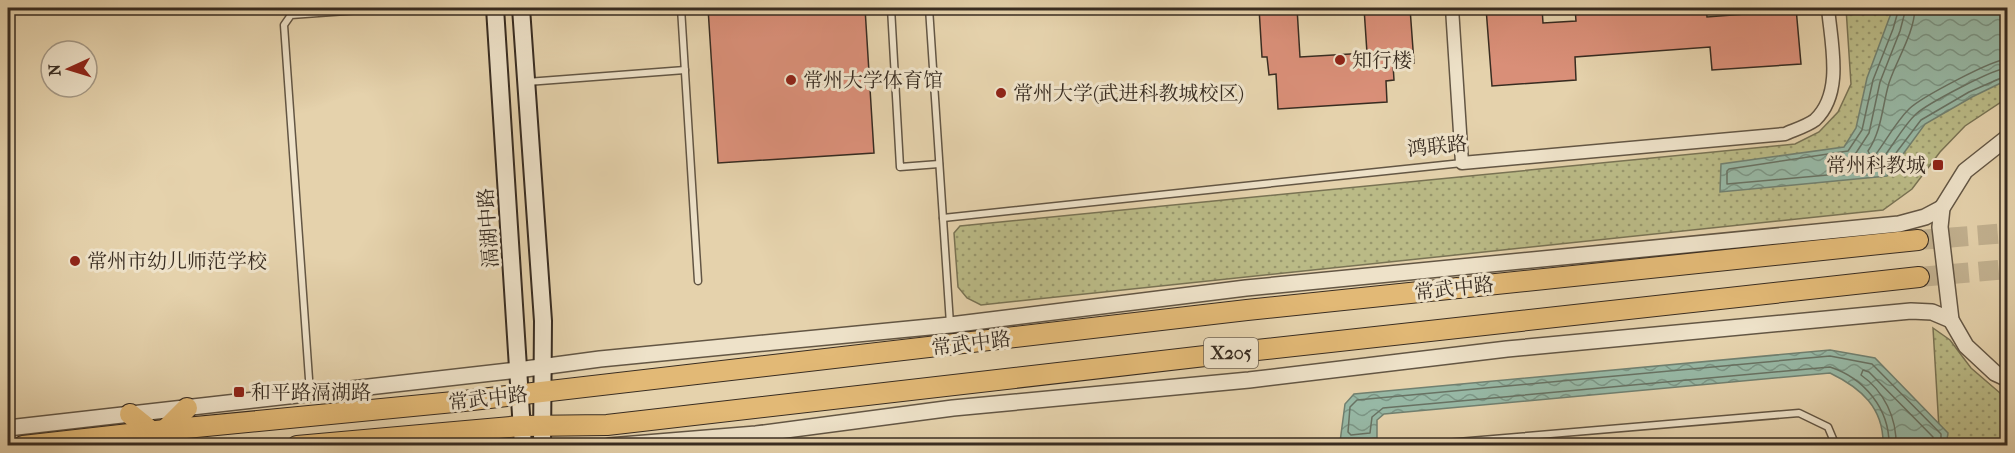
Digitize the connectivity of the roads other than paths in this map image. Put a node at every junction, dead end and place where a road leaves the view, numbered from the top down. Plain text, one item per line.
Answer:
1 (388, 8) edge
2 (495, 8) edge
3 (521, 8) edge
4 (681, 8) edge
5 (891, 8) edge
6 (929, 8) edge
7 (1452, 8) edge
8 (1828, 8) edge
9 (685, 70) junction
10 (526, 82) junction
11 (2007, 137) edge
12 (1462, 163) junction
13 (939, 164) junction
14 (1941, 208) junction
15 (944, 218) junction
16 (1918, 240) tunnel mouth
17 (1919, 277) tunnel mouth
18 (698, 281) dead end
19 (1951, 320) junction
20 (950, 325) junction
21 (543, 367) junction
22 (518, 370) junction
23 (2007, 379) edge
24 (542, 392) junction
25 (310, 394) junction
26 (520, 395) junction
27 (187, 408) junction
28 (130, 414) junction
29 (542, 426) junction
30 (8, 428) edge
31 (158, 431) junction
32 (522, 436) edge
33 (23, 446) edge
34 (297, 446) edge
35 (542, 446) edge
36 (609, 446) edge
37 (1410, 446) edge
38 (1836, 446) edge

1 - 25 lane
2 - 22 main road, 滆湖中路
3 - 10 main road
4 - 9 lane
5 - 13 lane
6 - 13 lane
7 - 12 street
8 - 12 street, 鸿联路
9 - 10 lane
9 - 18 lane
10 - 21 main road
11 - 14 street
12 - 15 lane, 鸿联路
13 - 15 lane
14 - 19 street
14 - 20 street
15 - 20 lane
16 - 24 main road, 常武中路 / X205
17 - 29 main road, 常武中路 / X205
19 - 23 street
19 - 36 street
20 - 21 street
21 - 22 street
21 - 24 main road
22 - 25 street
22 - 26 main road, 滆湖中路
24 - 26 main road, 常武中路 / X205
24 - 29 main road
25 - 27 street
26 - 31 main road, 常武中路 / X205
26 - 32 main road, 滆湖中路
27 - 28 street
27 - 31 main road
28 - 30 street
28 - 31 main road
29 - 32 main road, 常武中路 / X205
29 - 35 main road
31 - 33 main road, 常武中路 / X205
32 - 34 main road, 常武中路 / X205
37 - 38 lane

